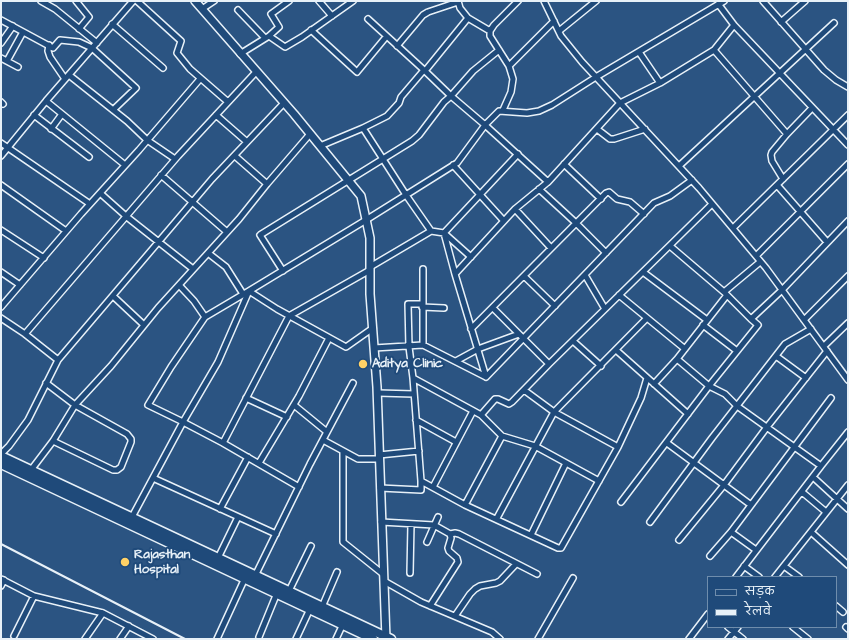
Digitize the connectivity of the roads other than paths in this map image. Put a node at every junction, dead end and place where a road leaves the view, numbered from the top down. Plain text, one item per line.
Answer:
1 (41, 1) edge
2 (76, 1) edge
3 (133, 1) edge
4 (137, 1) edge
5 (195, 1) edge
6 (214, 1) edge
7 (289, 1) edge
8 (319, 1) edge
9 (353, 1) edge
10 (518, 1) edge
11 (544, 1) edge
12 (596, 1) edge
13 (724, 1) edge
14 (763, 1) edge
15 (805, 1) edge
16 (458, 2) edge
17 (719, 3) edge
18 (202, 9) junction
19 (238, 10) dead end
20 (332, 16) junction
21 (468, 18) junction
22 (368, 19) dead end
23 (1, 20) edge
24 (554, 21) junction
25 (781, 22) junction
26 (834, 23) dead end
27 (112, 24) junction
28 (734, 25) junction
29 (13, 26) junction
30 (79, 29) junction
31 (311, 30) junction
32 (490, 31) junction
33 (559, 31) junction
34 (23, 32) junction
35 (267, 37) junction
36 (386, 37) junction
37 (1, 43) edge
38 (97, 43) junction
39 (49, 45) junction
40 (397, 46) junction
41 (92, 48) junction
42 (500, 50) junction
43 (714, 50) junction
44 (805, 50) junction
45 (639, 52) junction
46 (240, 54) junction
47 (1, 58) edge
48 (7, 61) junction
49 (509, 66) junction
50 (18, 67) dead end
51 (163, 68) dead end
52 (425, 70) junction
53 (256, 72) junction
54 (780, 73) junction
55 (67, 77) junction
56 (596, 77) junction
57 (200, 79) junction
58 (660, 83) junction
59 (848, 87) edge
60 (451, 96) junction
61 (754, 96) junction
62 (46, 101) junction
63 (228, 102) junction
64 (284, 103) junction
65 (620, 103) junction
66 (812, 108) junction
67 (113, 110) junction
68 (503, 110) junction
69 (62, 114) junction
70 (216, 115) junction
71 (848, 115) edge
72 (34, 116) junction
73 (485, 125) junction
74 (363, 128) junction
75 (51, 129) junction
76 (597, 129) junction
77 (645, 129) junction
78 (833, 129) junction
79 (310, 134) junction
80 (787, 134) junction
81 (147, 140) junction
82 (247, 142) junction
83 (1, 143) edge
84 (848, 145) edge
85 (320, 146) junction
86 (8, 147) junction
87 (518, 154) junction
88 (1, 156) edge
89 (235, 156) junction
90 (89, 157) dead end
91 (383, 158) junction
92 (175, 159) junction
93 (564, 164) junction
94 (848, 164) edge
95 (125, 165) junction
96 (453, 165) junction
97 (679, 166) junction
98 (161, 175) junction
99 (783, 179) junction
100 (348, 180) junction
101 (692, 180) junction
102 (548, 182) junction
103 (267, 184) junction
104 (1, 185) edge
105 (777, 185) junction
106 (539, 189) junction
107 (100, 193) junction
108 (481, 194) junction
109 (406, 195) junction
110 (601, 199) junction
111 (193, 202) junction
112 (90, 204) junction
113 (712, 204) junction
114 (515, 209) junction
115 (800, 212) junction
116 (644, 214) junction
117 (127, 217) junction
118 (366, 220) junction
119 (848, 220) edge
120 (504, 221) junction
121 (576, 223) junction
122 (733, 228) junction
123 (1, 230) edge
124 (66, 231) junction
125 (431, 231) junction
126 (227, 232) junction
127 (444, 233) junction
128 (158, 242) junction
129 (827, 242) junction
130 (670, 246) junction
131 (551, 248) junction
132 (208, 253) junction
133 (606, 253) junction
134 (756, 256) junction
135 (471, 257) junction
136 (44, 258) junction
137 (760, 262) junction
138 (370, 268) junction
139 (193, 269) junction
140 (423, 269) dead end
141 (282, 271) junction
142 (1, 272) edge
143 (643, 272) junction
144 (455, 274) junction
145 (585, 275) junction
146 (524, 276) junction
147 (848, 276) edge
148 (20, 285) junction
149 (179, 285) junction
150 (782, 290) junction
151 (249, 291) junction
152 (726, 293) junction
153 (243, 294) junction
154 (619, 295) junction
155 (113, 296) junction
156 (422, 306) junction
157 (555, 306) junction
158 (1, 308) edge
159 (444, 308) dead end
160 (493, 308) junction
161 (605, 309) junction
162 (290, 316) junction
163 (205, 317) junction
164 (1, 318) edge
165 (647, 318) junction
166 (751, 319) junction
167 (707, 320) junction
168 (804, 320) junction
169 (848, 323) edge
170 (144, 325) junction
171 (703, 325) junction
172 (373, 328) junction
173 (471, 329) junction
174 (811, 329) junction
175 (25, 334) junction
176 (519, 334) junction
177 (328, 338) junction
178 (523, 339) junction
179 (573, 341) junction
180 (424, 345) junction
181 (409, 347) junction
182 (374, 348) junction
183 (825, 348) junction
184 (478, 349) junction
185 (685, 349) junction
186 (616, 350) junction
187 (737, 351) junction
188 (776, 356) junction
189 (677, 359) junction
190 (58, 360) junction
191 (456, 361) junction
192 (549, 364) junction
193 (601, 366) junction
194 (847, 377) edge
195 (413, 378) junction
196 (486, 378) junction
197 (647, 378) junction
198 (806, 378) junction
199 (46, 383) junction
200 (353, 383) dead end
201 (654, 384) junction
202 (709, 386) junction
203 (524, 390) junction
204 (378, 393) junction
205 (414, 394) junction
206 (246, 398) junction
207 (831, 398) dead end
208 (75, 405) junction
209 (294, 405) junction
210 (737, 406) junction
211 (473, 411) junction
212 (554, 412) junction
213 (688, 414) junction
214 (481, 415) junction
215 (287, 417) junction
216 (416, 420) junction
217 (182, 422) junction
218 (767, 427) junction
219 (327, 432) junction
220 (848, 432) edge
221 (502, 436) junction
222 (323, 440) junction
223 (53, 441) junction
224 (456, 442) junction
225 (667, 442) junction
226 (223, 443) junction
227 (535, 446) junction
228 (618, 447) junction
229 (795, 447) junction
230 (343, 451) junction
231 (419, 451) junction
232 (1, 455) edge
233 (248, 457) junction
234 (379, 457) junction
235 (259, 463) junction
236 (566, 463) junction
237 (694, 463) junction
238 (1, 464) edge
239 (821, 466) junction
240 (30, 470) junction
241 (813, 477) junction
242 (153, 478) junction
243 (421, 481) junction
244 (599, 481) junction
245 (724, 485) junction
246 (848, 485) edge
247 (299, 487) junction
248 (433, 487) junction
249 (380, 488) junction
250 (802, 492) junction
251 (837, 499) junction
252 (621, 502) dead end
253 (465, 505) junction
254 (751, 505) junction
255 (220, 508) junction
256 (848, 509) edge
257 (826, 512) junction
258 (132, 517) junction
259 (238, 517) junction
260 (438, 517) dead end
261 (497, 518) junction
262 (381, 522) junction
263 (650, 522) dead end
264 (411, 524) junction
265 (434, 525) junction
266 (731, 532) junction
267 (811, 532) junction
268 (276, 534) junction
269 (450, 534) junction
270 (530, 534) junction
271 (679, 540) dead end
272 (427, 542) dead end
273 (311, 546) dead end
274 (756, 550) junction
275 (710, 556) dead end
276 (218, 558) junction
277 (516, 564) junction
278 (848, 565) edge
279 (744, 566) junction
280 (784, 566) junction
281 (337, 572) dead end
282 (410, 573) dead end
283 (537, 574) dead end
284 (256, 576) junction
285 (737, 576) edge
286 (758, 576) edge
287 (777, 576) edge
288 (798, 576) edge
289 (245, 578) junction
290 (384, 578) junction
291 (574, 578) dead end
292 (2, 580) edge
293 (1, 586) edge
294 (289, 591) junction
295 (277, 594) junction
296 (34, 596) junction
297 (430, 606) junction
298 (322, 607) junction
299 (837, 607) edge
300 (310, 609) junction
301 (843, 612) dead end
302 (103, 613) junction
303 (707, 615) edge
304 (456, 616) junction
305 (343, 624) junction
306 (129, 626) junction
307 (794, 628) edge
308 (736, 629) edge
309 (14, 636) dead end
310 (259, 638) dead end
311 (387, 638) edge
312 (85, 639) edge
313 (120, 639) edge
314 (154, 639) edge
315 (218, 639) edge
316 (296, 639) edge
317 (336, 639) edge
318 (373, 639) edge
319 (500, 639) edge
320 (538, 639) edge
321 (689, 639) edge
322 (728, 639) edge
323 (744, 639) edge
324 (808, 639) edge

1 - 30 street
2 - 30 street
3 - 27 street
4 - 57 street
5 - 18 street
6 - 18 street
7 - 35 street
8 - 20 street
9 - 20 street
10 - 32 street
11 - 24 street
12 - 33 street
13 - 17 street
14 - 25 street
15 - 25 street
16 - 21 street
16 - 40 street
17 - 28 street
17 - 45 street
18 - 46 street
19 - 35 street
20 - 31 street
21 - 32 street
21 - 52 street
22 - 36 street
23 - 29 street
24 - 33 street
24 - 49 street
25 - 44 street
26 - 44 street
27 - 38 street
27 - 51 street
28 - 43 street
28 - 54 street
29 - 34 street
29 - 37 street
30 - 38 street
31 - 35 street
31 - 36 street
32 - 42 street
33 - 56 street
34 - 39 street
34 - 48 street
35 - 46 street
36 - 40 street
38 - 41 street
39 - 41 street
39 - 55 street
40 - 52 street
41 - 55 street
41 - 67 street
42 - 49 street
42 - 60 street
43 - 58 street
43 - 61 street
44 - 54 street
44 - 59 street
45 - 56 street
45 - 58 street
46 - 53 street
47 - 48 street
48 - 50 street
49 - 68 street
52 - 60 street
52 - 74 street
53 - 63 street
53 - 64 street
54 - 61 street
54 - 66 street
55 - 62 street
55 - 67 street
56 - 65 street
56 - 68 street
57 - 63 street
57 - 81 street
58 - 65 street
60 - 73 street
60 - 91 street
61 - 80 street
61 - 97 street
62 - 69 street
62 - 72 street
63 - 70 street
64 - 79 street
64 - 82 street
65 - 76 street
65 - 77 street
66 - 78 street
66 - 80 street
67 - 81 street
68 - 73 street
69 - 75 street
69 - 95 street
70 - 82 street
70 - 92 street
71 - 78 street
72 - 75 street
72 - 86 street
73 - 87 street
73 - 96 street
74 - 85 street
74 - 91 street
75 - 90 street
76 - 77 street
76 - 93 street
77 - 97 street
78 - 84 street
78 - 99 street
79 - 85 street
79 - 103 street
80 - 99 street
81 - 92 street
81 - 95 street
82 - 89 street
83 - 86 street
85 - 100 street
86 - 88 street
86 - 112 street
87 - 102 street
87 - 108 street
89 - 103 street
89 - 111 street
91 - 100 street
91 - 109 street
92 - 98 street
93 - 102 street
93 - 110 street
94 - 115 street
95 - 107 street
96 - 108 street
96 - 109 street
97 - 101 street
98 - 111 street
98 - 117 street
99 - 105 street
100 - 118 street
100 - 141 street
101 - 113 street
101 - 116 street
102 - 106 street
103 - 126 street
104 - 124 street
105 - 115 street
105 - 122 street
106 - 114 street
106 - 121 street
107 - 112 street
107 - 117 street
108 - 120 street
108 - 127 street
109 - 118 street
109 - 125 street
110 - 116 street
110 - 121 street
111 - 126 street
111 - 128 street
112 - 124 street
113 - 122 street
113 - 130 street
114 - 120 street
114 - 131 street
115 - 129 street
115 - 134 street
116 - 133 street
117 - 128 street
117 - 175 street
118 - 138 street
118 - 141 street
119 - 129 street
120 - 135 street
121 - 131 street
121 - 133 street
122 - 134 street
123 - 136 street
124 - 136 street
125 - 127 street
125 - 138 street
126 - 132 street
127 - 135 street
127 - 144 street
128 - 139 street
128 - 155 street
129 - 150 street
130 - 143 street
130 - 152 street
131 - 146 street
132 - 139 street
132 - 153 street
133 - 145 street
134 - 137 street
135 - 144 street
136 - 148 street
137 - 150 street
137 - 152 street
138 - 162 street
138 - 172 street
139 - 149 street
140 - 156 street
141 - 151 street
142 - 148 street
143 - 154 street
143 - 167 street
144 - 173 street
145 - 157 street
145 - 161 street
146 - 157 street
146 - 160 street
147 - 168 street
148 - 158 street
149 - 163 street
149 - 170 street
150 - 166 street
150 - 168 street
151 - 153 street
151 - 162 street
151 - 217 street
152 - 166 street
152 - 167 street
153 - 163 street
154 - 161 street
154 - 165 street
155 - 170 street
155 - 190 street
156 - 159 street
156 - 180 street
156 - 181 street
157 - 178 street
160 - 173 street
160 - 176 street
161 - 179 street
162 - 177 street
162 - 206 street
163 - 217 street
164 - 175 street
165 - 185 street
165 - 186 street
166 - 187 street
167 - 171 street
168 - 174 street
169 - 183 street
170 - 208 street
171 - 185 street
171 - 187 street
172 - 177 street
172 - 182 street
173 - 184 street
174 - 183 street
174 - 188 street
175 - 190 street
176 - 178 street
176 - 184 street
177 - 209 street
178 - 192 street
178 - 196 street
179 - 192 street
179 - 193 street
180 - 181 street
180 - 191 street
181 - 182 street
181 - 195 street
182 - 204 street
183 - 194 street
183 - 198 street
184 - 191 street
184 - 196 street
185 - 189 street
186 - 193 street
186 - 197 street
187 - 202 street
188 - 198 street
188 - 210 street
189 - 201 street
189 - 202 street
190 - 199 street
191 - 196 street
192 - 203 street
193 - 212 street
195 - 205 street
195 - 211 street
197 - 201 street
197 - 228 street
198 - 218 street
199 - 208 street
199 - 232 street
200 - 219 street
201 - 213 street
202 - 210 street
202 - 213 street
203 - 212 street
203 - 214 street
204 - 205 street
204 - 234 street
205 - 216 street
206 - 215 street
206 - 226 street
207 - 229 street
208 - 223 street
208 - 223 street
209 - 215 street
209 - 219 street
210 - 218 street
210 - 237 street
211 - 214 street
211 - 224 street
212 - 227 street
212 - 228 street
213 - 225 street
214 - 221 street
215 - 235 street
216 - 224 street
216 - 231 street
217 - 226 street
217 - 242 street
218 - 229 street
218 - 245 street
219 - 222 street
220 - 239 street
221 - 227 street
221 - 253 street
222 - 230 street
222 - 247 street
223 - 240 street
224 - 248 street
225 - 237 street
225 - 252 street
226 - 233 street
227 - 236 street
227 - 261 street
228 - 244 street
229 - 239 street
229 - 254 street
230 - 234 street
230 - 290 street
231 - 234 street
231 - 243 street
232 - 240 main road
233 - 235 street
233 - 255 street
234 - 249 street
235 - 247 street
236 - 244 street
236 - 270 street
237 - 245 street
237 - 263 street
238 - 289 main road
239 - 241 street
240 - 258 main road
241 - 250 street
241 - 251 street
242 - 255 street
242 - 258 street
243 - 248 street
243 - 249 street
244 - 270 street
245 - 254 street
245 - 271 street
246 - 251 street
247 - 268 street
248 - 253 street
249 - 262 street
250 - 257 street
250 - 274 street
251 - 256 street
251 - 257 street
253 - 261 street
254 - 266 street
255 - 259 street
257 - 267 street
258 - 276 main road
259 - 268 street
259 - 276 street
260 - 265 street
261 - 270 street
262 - 264 street
262 - 290 street
264 - 265 street
264 - 282 street
265 - 269 street
265 - 272 street
266 - 274 street
266 - 275 street
267 - 278 street
267 - 280 street
268 - 284 street
269 - 277 street
269 - 297 street
273 - 294 street
274 - 279 street
276 - 284 main road
277 - 283 street
277 - 304 street
279 - 285 street
279 - 286 street
280 - 287 street
280 - 288 street
281 - 298 street
284 - 294 main road
289 - 295 main road
289 - 315 street
290 - 297 street
290 - 311 street
291 - 320 street
292 - 293 street
292 - 296 street
294 - 298 main road
295 - 300 main road
295 - 310 street
296 - 302 street
296 - 309 street
297 - 304 street
298 - 311 main road
299 - 301 street
300 - 305 main road
300 - 316 street
302 - 306 street
302 - 312 street
303 - 321 street
304 - 319 street
305 - 317 street
305 - 318 main road
306 - 313 street
306 - 314 street
307 - 324 street
308 - 322 street
308 - 323 street

